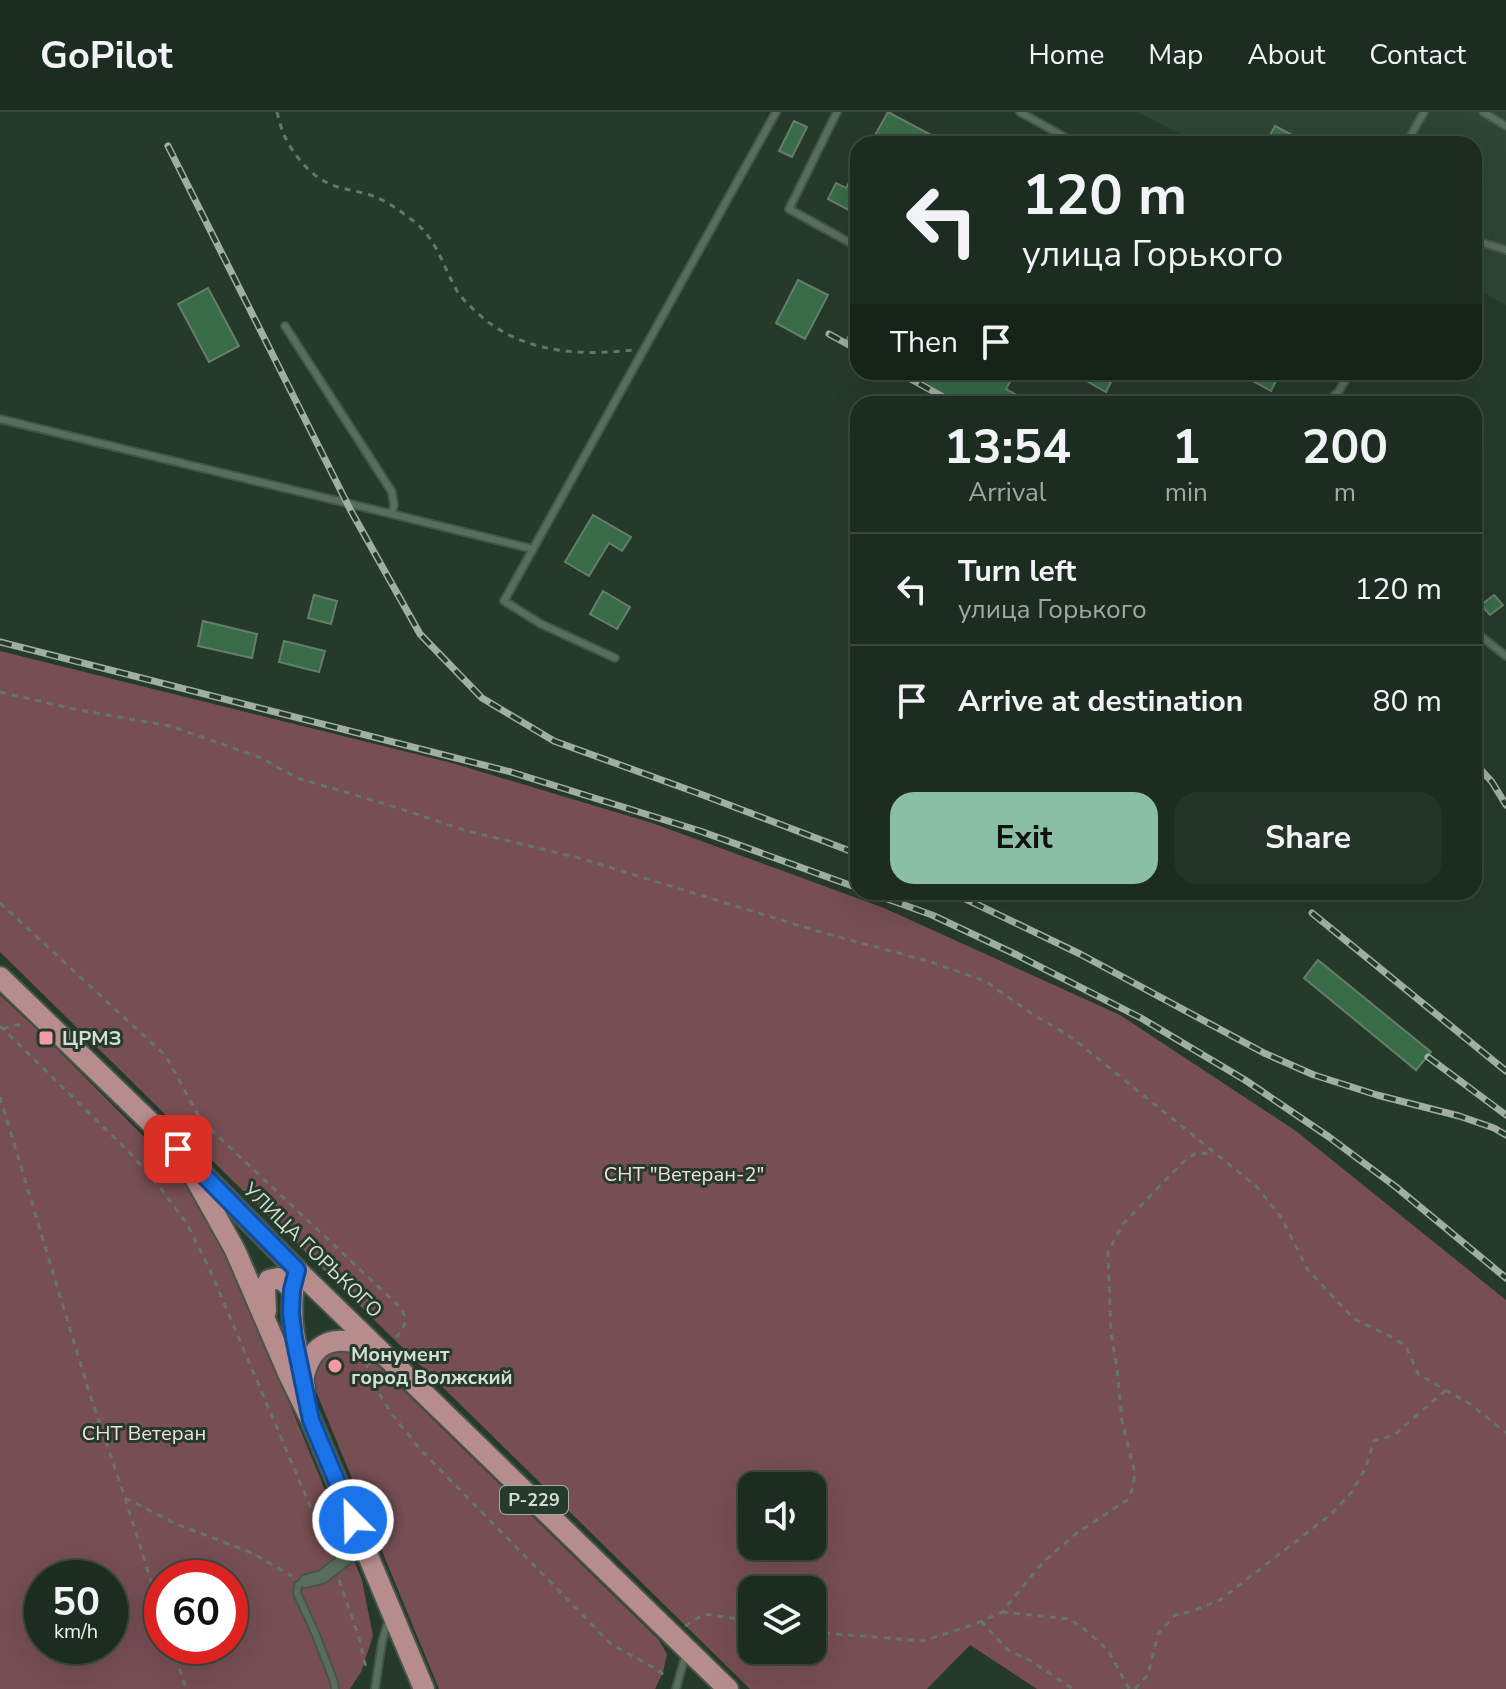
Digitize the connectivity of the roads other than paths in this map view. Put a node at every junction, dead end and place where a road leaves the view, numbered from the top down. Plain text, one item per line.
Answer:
1 (776, 112) edge
2 (837, 112) edge
3 (1020, 112) edge
4 (1424, 112) edge
5 (1483, 112) edge
6 (1506, 126) edge
7 (1063, 136) edge
8 (1410, 136) edge
9 (1482, 242) edge
10 (850, 243) edge
11 (1506, 250) edge
12 (285, 326) dead end
13 (0, 419) edge
14 (392, 514) junction
15 (533, 549) junction
16 (1482, 637) edge
17 (1506, 656) edge
18 (615, 658) dead end
19 (0, 977) edge
20 (178, 1149) junction
21 (294, 1280) junction
22 (269, 1328) junction
23 (382, 1351) junction
24 (303, 1381) junction
25 (311, 1420) junction
26 (364, 1544) junction
27 (306, 1581) joint
28 (391, 1612) junction
29 (680, 1642) junction
30 (677, 1687) edge
31 (335, 1689) edge
32 (375, 1689) edge
33 (424, 1689) edge
34 (728, 1689) edge

1 - 15 lane
2 - 10 lane
3 - 7 lane
4 - 8 lane
5 - 6 lane
9 - 11 lane
12 - 14 lane
13 - 14 lane
14 - 15 lane
15 - 18 lane
16 - 17 lane
19 - 20 main road, Р-229
20 - 21 main road, УЛИЦА ГОРЬКОГО / Р-229
20 - 22 main road
21 - 22 main road
21 - 23 main road, УЛИЦА ГОРЬКОГО / Р-229
21 - 24 main road
22 - 25 main road
23 - 24 main road
23 - 29 main road, Р-229
24 - 25 main road
25 - 26 main road
26 - 27 street
26 - 28 main road
27 - 31 lane
28 - 32 lane
28 - 33 main road
29 - 30 lane
29 - 34 main road, Р-229

